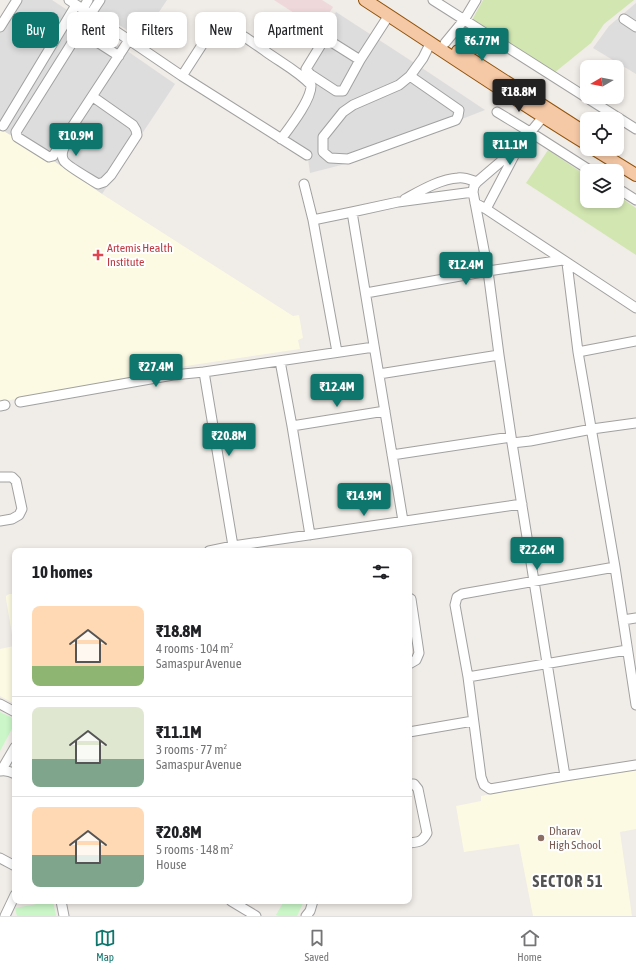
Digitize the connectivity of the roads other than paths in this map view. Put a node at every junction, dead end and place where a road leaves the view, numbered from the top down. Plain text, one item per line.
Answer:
1 (17, 0) edge
2 (88, 0) edge
3 (100, 0) edge
4 (365, 0) edge
5 (380, 0) edge
6 (433, 0) edge
7 (476, 0) edge
8 (76, 4) edge
9 (87, 12) edge
10 (93, 12) edge
11 (388, 15) junction
12 (624, 19) dead end
13 (464, 20) junction
14 (0, 27) edge
15 (636, 27) edge
16 (431, 42) junction
17 (445, 43) junction
18 (127, 47) edge
19 (69, 48) edge
20 (107, 48) edge
21 (128, 48) edge
22 (141, 48) edge
23 (119, 56) junction
24 (360, 60) junction
25 (182, 76) junction
26 (410, 76) junction
27 (96, 99) junction
28 (496, 112) dead end
29 (543, 117) junction
30 (3, 126) dead end
31 (580, 130) edge
32 (636, 130) edge
33 (530, 132) junction
34 (281, 139) junction
35 (580, 140) edge
36 (519, 146) junction
37 (307, 155) dead end
38 (605, 156) edge
39 (621, 156) edge
40 (580, 164) edge
41 (636, 166) edge
42 (636, 175) edge
43 (477, 182) junction
44 (304, 184) dead end
45 (473, 192) junction
46 (624, 192) edge
47 (636, 200) edge
48 (398, 202) junction
49 (475, 203) junction
50 (486, 209) junction
51 (352, 212) junction
52 (313, 220) junction
53 (565, 262) junction
54 (488, 271) junction
55 (366, 293) junction
56 (636, 308) edge
57 (636, 341) edge
58 (374, 347) junction
59 (337, 352) junction
60 (578, 352) junction
61 (499, 355) junction
62 (280, 361) junction
63 (204, 372) junction
64 (379, 374) junction
65 (20, 402) dead end
66 (385, 410) junction
67 (636, 423) edge
68 (292, 426) junction
69 (592, 429) junction
70 (511, 440) junction
71 (392, 455) junction
72 (0, 477) edge
73 (522, 504) junction
74 (0, 521) edge
75 (403, 521) junction
76 (310, 535) junction
77 (233, 546) junction
78 (223, 548) edge
79 (615, 567) junction
80 (534, 582) junction
81 (412, 606) edge
82 (636, 618) edge
83 (623, 620) junction
84 (627, 650) junction
85 (412, 662) edge
86 (547, 663) junction
87 (468, 677) junction
88 (0, 704) edge
89 (636, 705) edge
90 (12, 710) edge
91 (474, 721) junction
92 (412, 731) edge
93 (12, 753) edge
94 (636, 765) edge
95 (0, 771) edge
96 (12, 772) edge
97 (565, 776) junction
98 (412, 784) edge
99 (412, 843) edge
100 (0, 858) edge
101 (12, 864) edge
102 (12, 901) edge
103 (62, 904) edge
104 (236, 904) edge
105 (312, 904) edge
106 (5, 916) edge
107 (64, 916) edge
108 (256, 916) edge
109 (306, 916) edge

1 - 14 street
2 - 8 street
3 - 10 street
4 - 11 main road
5 - 17 main road
6 - 13 street
7 - 13 street
8 - 9 street
8 - 30 street
11 - 16 main road
11 - 24 street
12 - 15 street
13 - 17 street
13 - 32 street
16 - 26 street
16 - 29 main road
17 - 31 main road
18 - 23 street
19 - 23 street
20 - 23 street
21 - 27 street
22 - 25 street
24 - 24 street
25 - 34 street
25 - 34 street
26 - 26 street
27 - 27 street
28 - 33 street
29 - 33 street
29 - 35 main road
33 - 36 street
33 - 40 street
34 - 37 street
36 - 43 street
36 - 50 street
38 - 42 main road
39 - 41 main road
43 - 45 street
43 - 48 street
44 - 52 street
45 - 48 street
45 - 49 street
46 - 47 street
48 - 51 street
49 - 50 street
49 - 54 street
50 - 53 street
51 - 52 street
51 - 55 street
52 - 59 street
53 - 54 street
53 - 56 street
53 - 60 street
54 - 55 street
54 - 61 street
55 - 58 street
57 - 60 street
58 - 59 street
58 - 64 street
59 - 62 street
60 - 69 street
61 - 64 street
61 - 70 street
62 - 63 street
62 - 68 street
63 - 65 street
63 - 77 street
64 - 66 street
66 - 68 street
66 - 71 street
67 - 69 street
68 - 76 street
69 - 70 street
69 - 79 street
70 - 71 street
70 - 73 street
71 - 75 street
72 - 74 street
73 - 75 street
73 - 80 street
75 - 76 street
76 - 77 street
77 - 78 street
79 - 80 street
79 - 83 street
80 - 86 street
80 - 87 street
81 - 85 street
82 - 83 street
83 - 84 street
84 - 86 street
84 - 89 street
86 - 87 street
86 - 97 street
87 - 91 street
88 - 90 street
91 - 92 street
91 - 97 street
93 - 95 street
94 - 97 street
95 - 96 street
98 - 99 street
100 - 101 street
102 - 106 street
103 - 107 street
104 - 108 street
105 - 109 street

